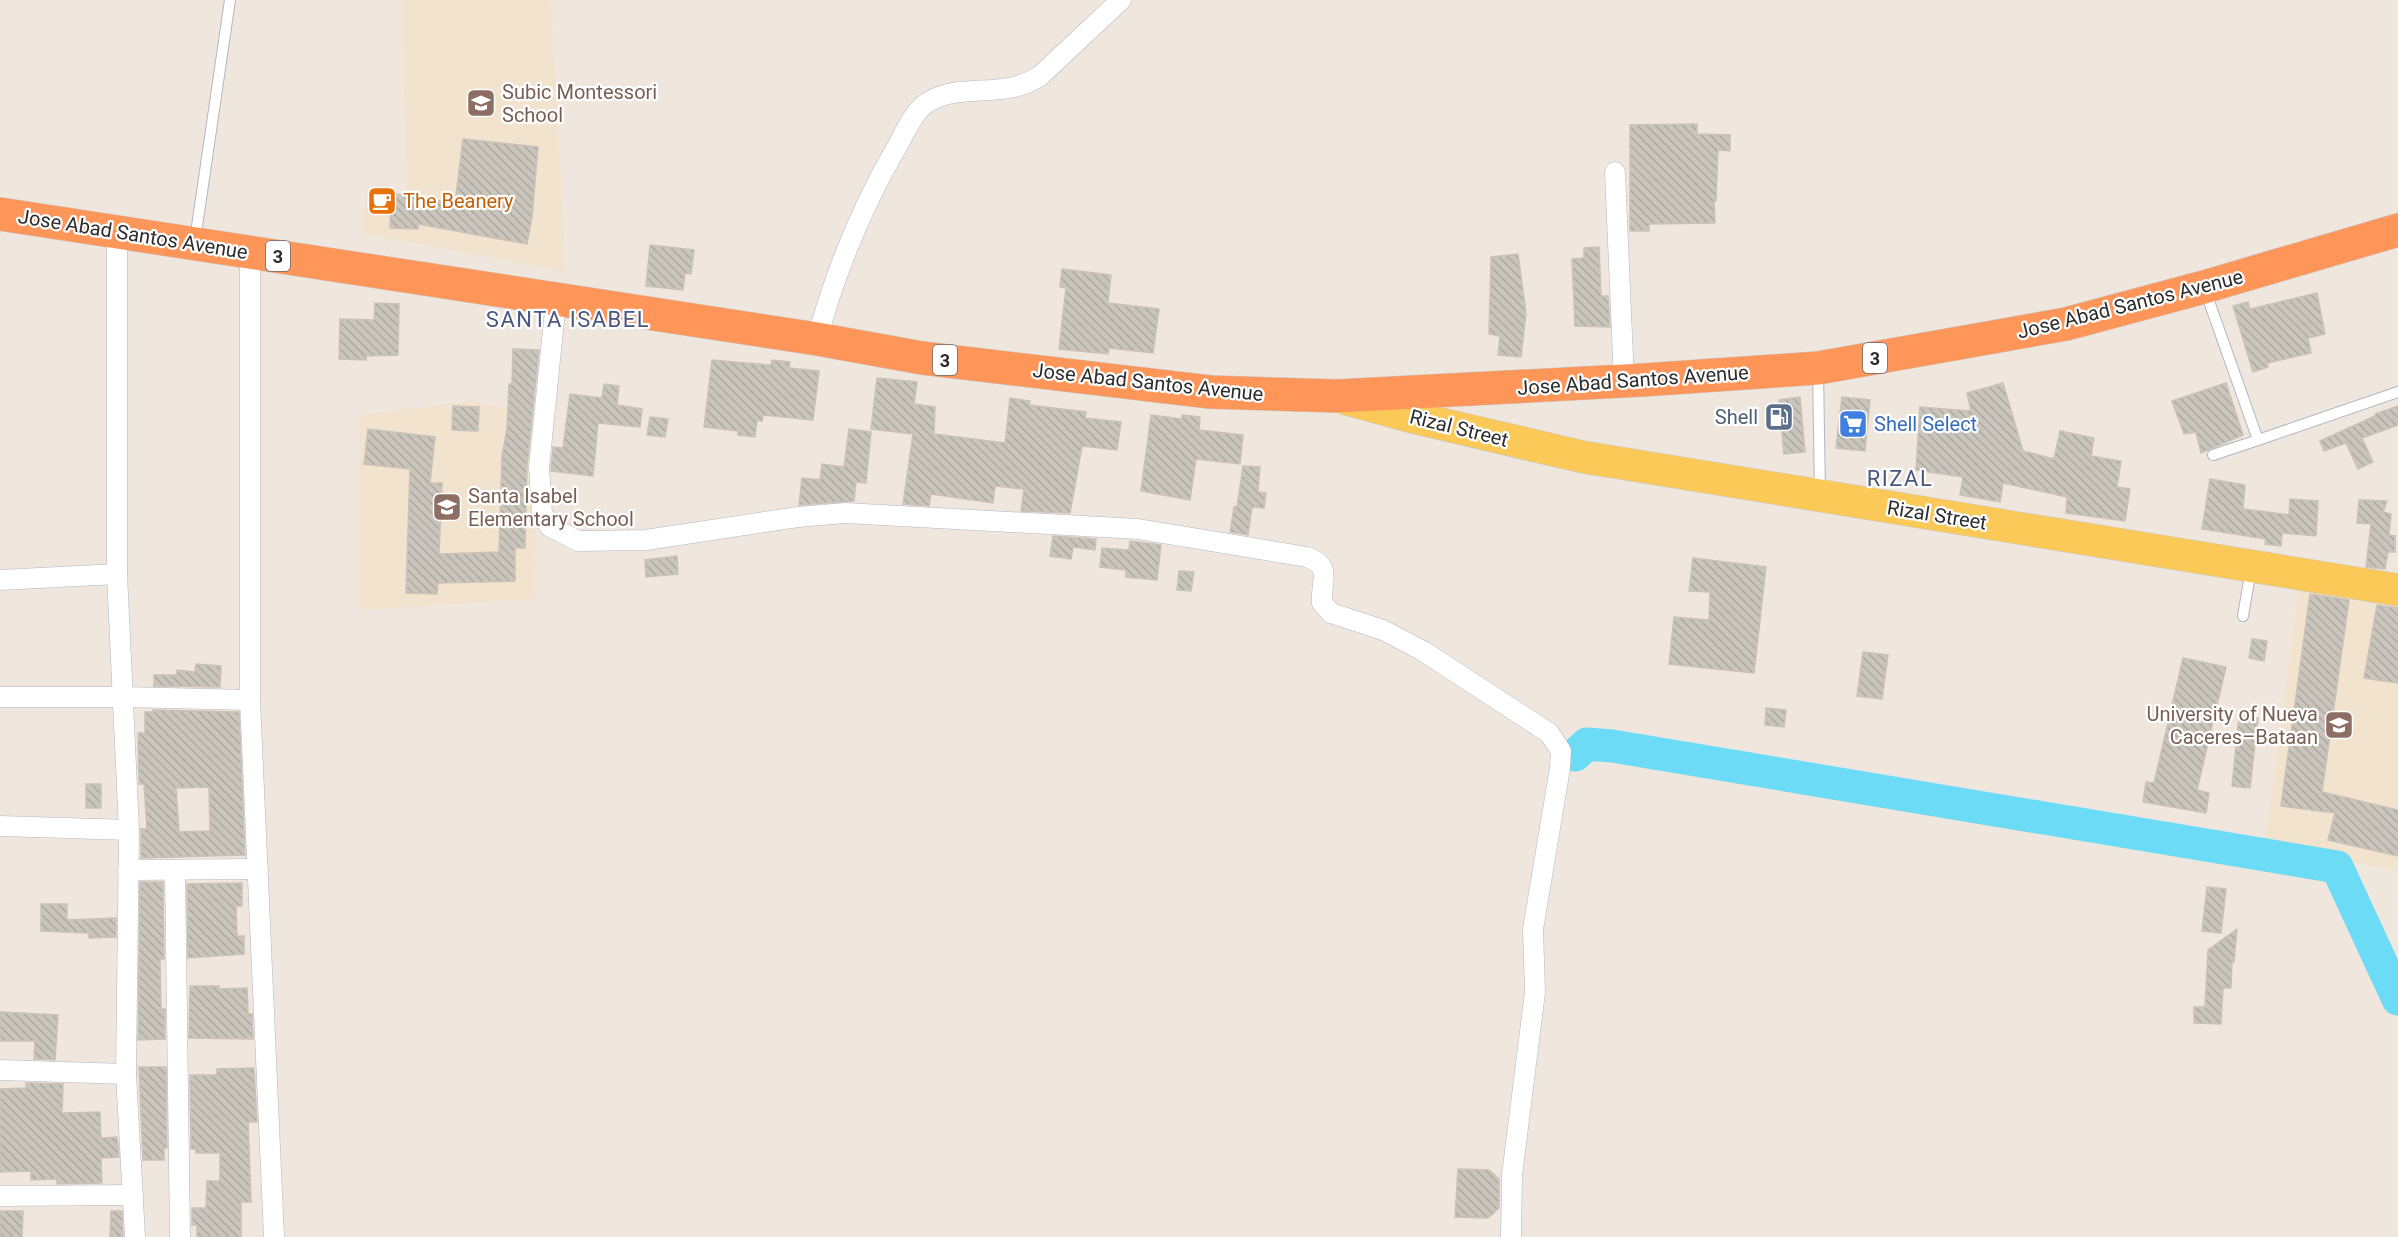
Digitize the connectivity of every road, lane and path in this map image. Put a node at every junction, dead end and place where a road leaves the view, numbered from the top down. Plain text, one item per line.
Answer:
1 (230, 0) edge
2 (1121, 0) edge
3 (1615, 172) dead end
4 (0, 214) edge
5 (2398, 230) edge
6 (117, 231) junction
7 (194, 243) junction
8 (250, 252) junction
9 (2204, 287) junction
10 (556, 301) junction
11 (817, 339) junction
12 (1818, 368) junction
13 (1624, 381) junction
14 (2398, 392) edge
15 (1337, 396) junction
16 (2258, 440) junction
17 (2213, 455) dead end
18 (1820, 496) junction
19 (2252, 566) junction
20 (117, 574) junction
21 (0, 580) edge
22 (2398, 590) edge
23 (2243, 616) dead end
24 (0, 697) edge
25 (124, 697) junction
26 (250, 700) junction
27 (0, 826) edge
28 (129, 830) junction
29 (258, 869) junction
30 (128, 870) junction
31 (175, 870) junction
32 (0, 1070) edge
33 (126, 1074) junction
34 (133, 1195) junction
35 (0, 1196) edge
36 (135, 1237) edge
37 (180, 1237) edge
38 (274, 1237) edge
39 (1511, 1237) edge

1 - 7 lane
2 - 11 street
3 - 13 street
4 - 6 highway, Jose Abad Santos Avenue / 3
5 - 9 highway, Jose Abad Santos Avenue / 3
6 - 7 highway, Jose Abad Santos Avenue / 3
6 - 20 street
7 - 8 highway, Jose Abad Santos Avenue / 3
8 - 10 highway, Jose Abad Santos Avenue / 3
8 - 26 street
9 - 12 highway, Jose Abad Santos Avenue / 3
9 - 16 lane
10 - 11 highway, Jose Abad Santos Avenue / 3
10 - 39 street
11 - 15 highway, Jose Abad Santos Avenue / 3
12 - 13 highway, Jose Abad Santos Avenue / 3
12 - 18 lane
13 - 15 highway, Jose Abad Santos Avenue / 3
14 - 16 lane
15 - 18 main road, Rizal Street
16 - 17 lane
18 - 19 main road, Rizal Street
19 - 22 main road, Rizal Street
19 - 23 lane
20 - 21 street
20 - 25 street
24 - 25 street
25 - 26 street
25 - 28 street
26 - 29 street
27 - 28 street
28 - 30 street
29 - 31 street
29 - 38 street
30 - 31 street
30 - 33 street
31 - 37 street
32 - 33 street
33 - 34 street
34 - 35 street
34 - 36 street

